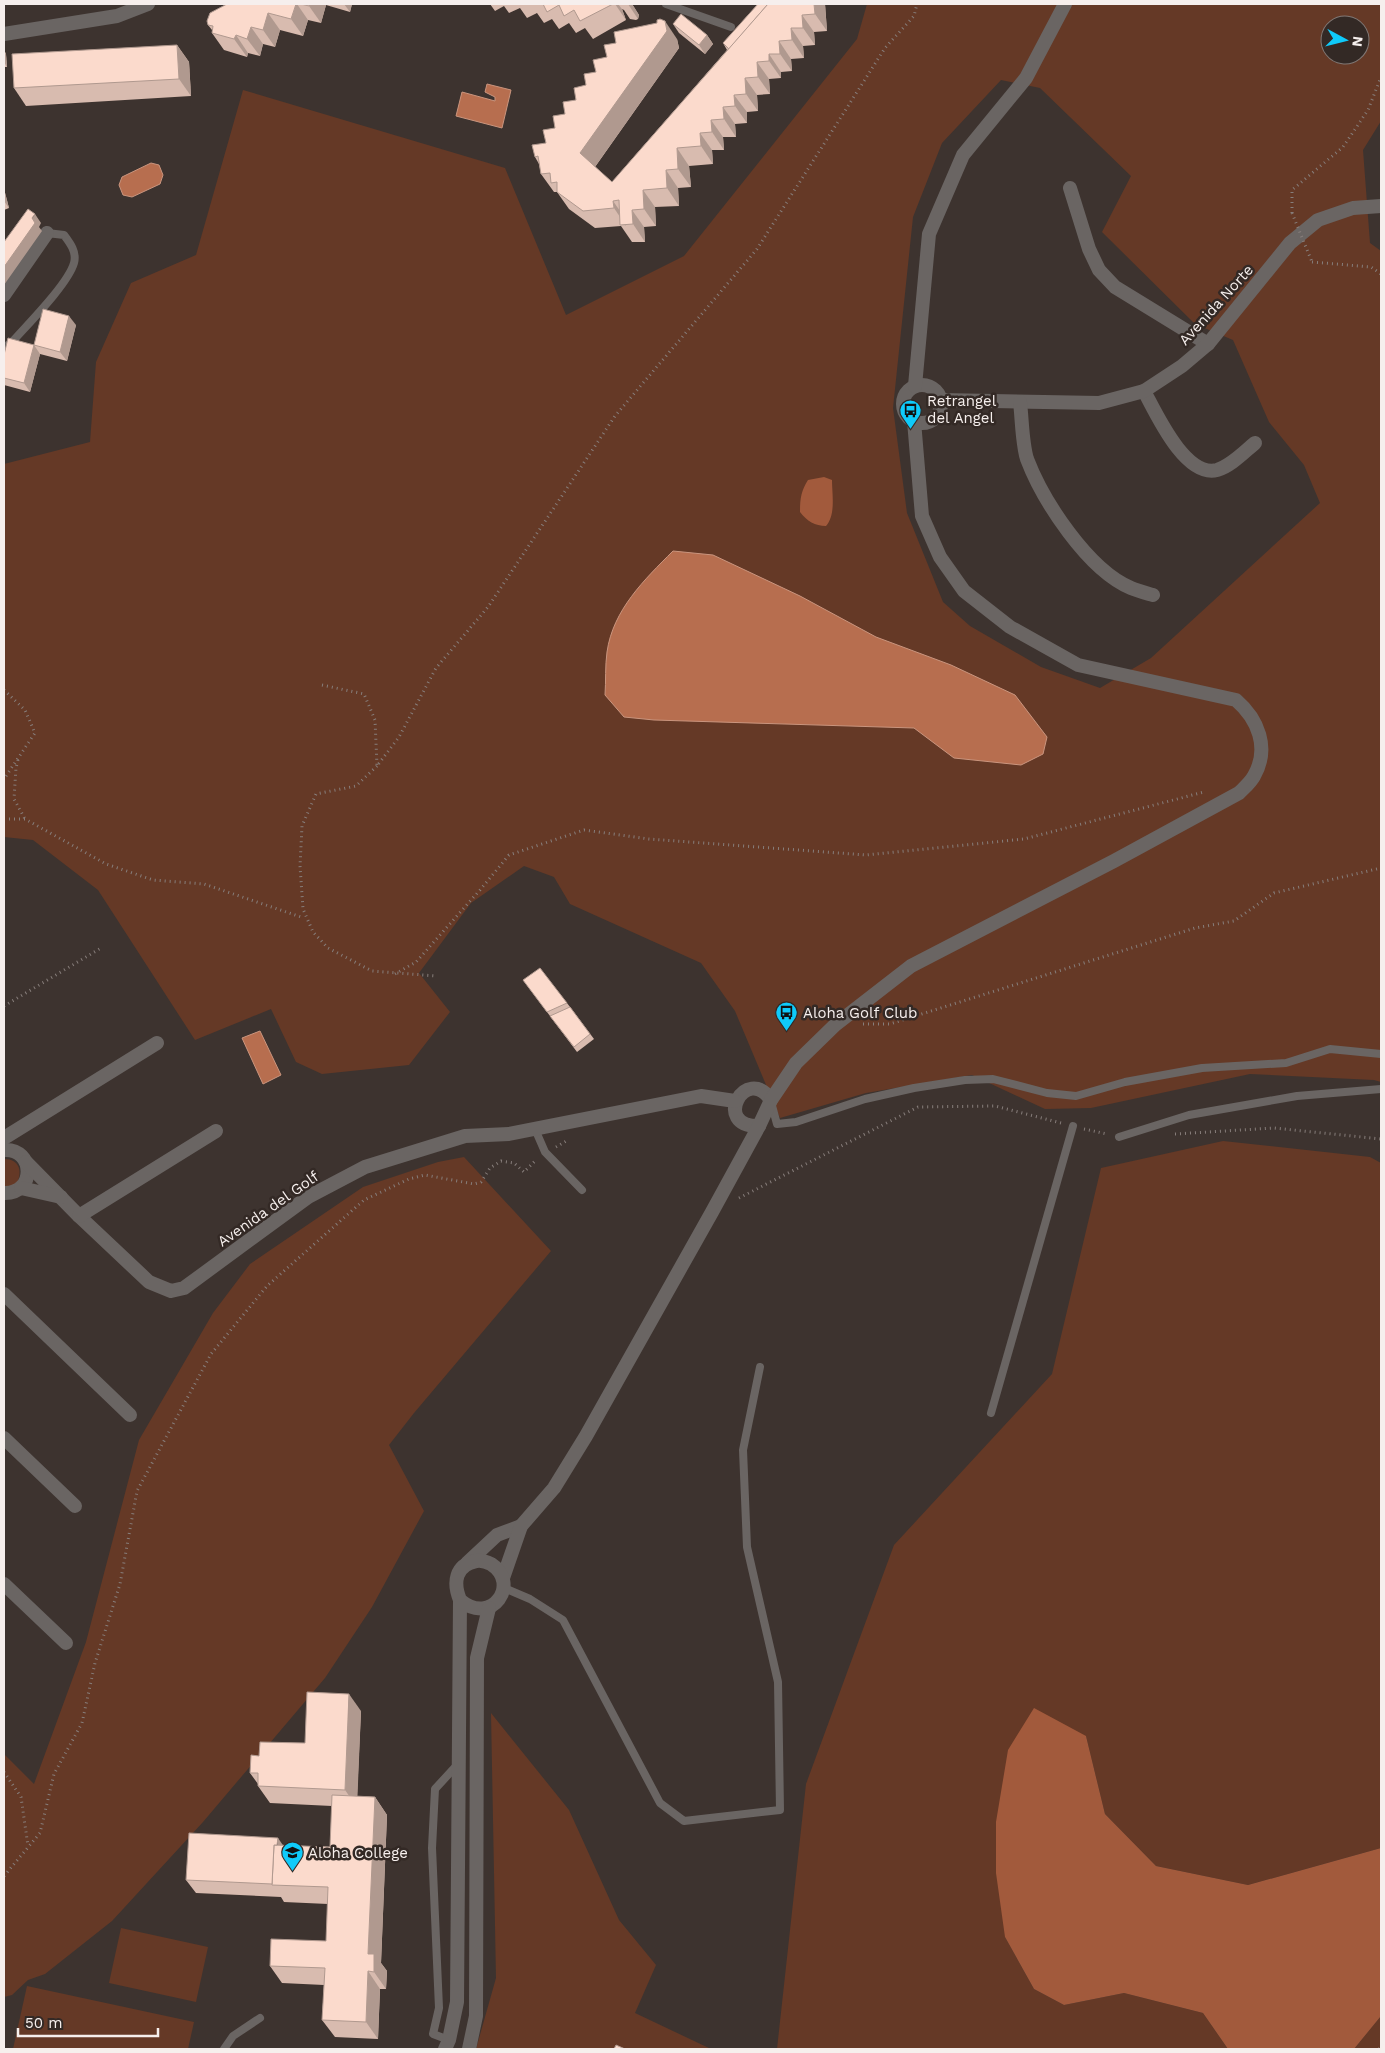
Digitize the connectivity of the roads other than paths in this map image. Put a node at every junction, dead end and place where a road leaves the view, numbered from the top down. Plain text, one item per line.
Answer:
1 (148, 4) edge
2 (666, 4) edge
3 (1065, 4) edge
4 (731, 27) dead end
5 (4, 34) edge
6 (1070, 188) dead end
7 (1381, 206) edge
8 (47, 233) joint
9 (4, 295) edge
10 (1208, 344) junction
11 (4, 348) edge
12 (915, 386) junction
13 (1144, 391) junction
14 (941, 400) junction
15 (1020, 402) junction
16 (914, 421) junction
17 (1255, 443) dead end
18 (1153, 595) dead end
19 (157, 1043) dead end
20 (1381, 1054) edge
21 (1381, 1089) edge
22 (771, 1100) junction
23 (735, 1101) junction
24 (759, 1126) junction
25 (1073, 1126) road end
26 (535, 1129) junction
27 (216, 1131) dead end
28 (1119, 1137) road end
29 (4, 1138) edge
30 (4, 1150) edge
31 (26, 1162) junction
32 (21, 1188) junction
33 (582, 1190) dead end
34 (4, 1194) edge
35 (61, 1197) junction
36 (79, 1216) junction
37 (4, 1294) edge
38 (760, 1367) dead end
39 (991, 1413) dead end
40 (130, 1415) dead end
41 (4, 1438) edge
42 (75, 1506) dead end
43 (521, 1526) junction
44 (466, 1565) junction
45 (503, 1583) junction
46 (4, 1584) edge
47 (460, 1600) junction
48 (489, 1608) junction
49 (66, 1643) dead end
50 (458, 1764) junction
51 (260, 2018) dead end
52 (447, 2044) edge
53 (224, 2049) edge
54 (469, 2049) edge

1 - 5 street
2 - 4 lane
3 - 12 street
6 - 10 street
7 - 10 street, Avenida Norte
8 - 9 street
8 - 11 lane
10 - 13 street, Avenida Norte
12 - 14 street
12 - 16 street
13 - 15 street, Avenida Norte
13 - 17 street
14 - 15 street, Avenida Norte
14 - 16 street
15 - 18 street
16 - 22 street
19 - 29 street
20 - 22 lane
21 - 28 lane
22 - 23 street
22 - 24 street
23 - 24 street
23 - 26 street, Avenida del Golf
24 - 43 street
25 - 39 lane
26 - 33 lane
26 - 36 street, Avenida del Golf
27 - 36 street
30 - 31 street, Avenida del Golf
31 - 32 street
31 - 35 street, Avenida del Golf
32 - 34 street
32 - 35 street
35 - 36 street, Avenida del Golf
37 - 40 street
38 - 45 lane
41 - 42 street
43 - 44 street
43 - 45 street
44 - 45 street
44 - 47 street
45 - 48 street
46 - 49 street
47 - 48 street
47 - 50 street
48 - 54 street
50 - 52 street
50 - 52 lane
51 - 53 lane

